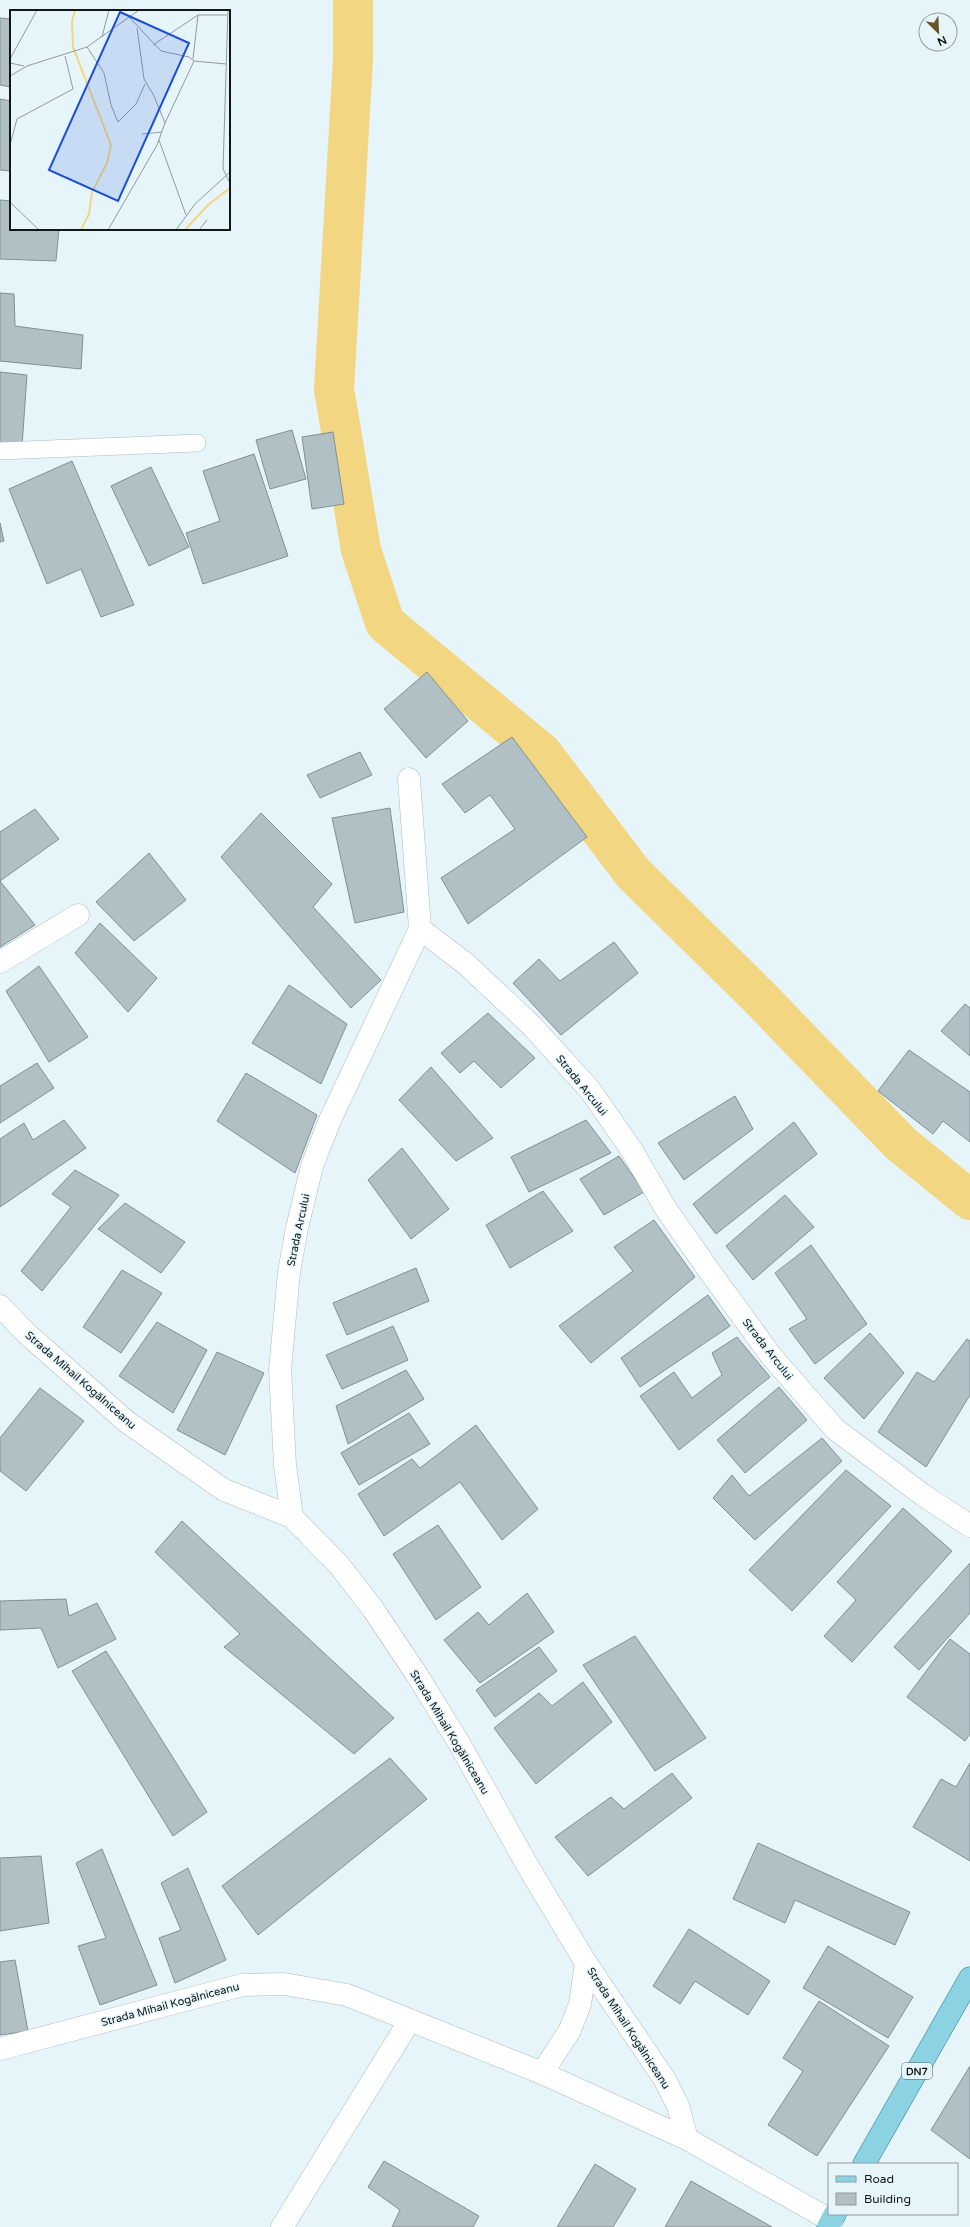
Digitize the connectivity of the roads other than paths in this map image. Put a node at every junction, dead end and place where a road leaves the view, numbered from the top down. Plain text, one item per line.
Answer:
1 (197, 444) dead end
2 (0, 452) edge
3 (409, 779) dead end
4 (78, 915) dead end
5 (420, 929) junction
6 (0, 962) edge
7 (0, 1306) edge
8 (292, 1517) junction
9 (970, 1526) edge
10 (586, 1963) junction
11 (970, 1978) edge
12 (410, 2020) junction
13 (0, 2049) edge
14 (542, 2073) junction
15 (687, 2139) junction
16 (865, 2163) edge
17 (832, 2221) edge
18 (282, 2227) edge

1 - 2 lane
3 - 5 street
4 - 6 street
5 - 8 street, Strada Arcului
5 - 9 street, Strada Arcului
7 - 8 street, Strada Mihail Kogălniceanu
8 - 10 street, Strada Mihail Kogălniceanu
10 - 14 street, Strada Mihail Kogălniceanu
10 - 15 street, Strada Mihail Kogălniceanu
11 - 16 main road, DN7
12 - 13 street, Strada Mihail Kogălniceanu
12 - 14 street, Strada Mihail Kogălniceanu
12 - 18 street
14 - 15 street, Strada Mihail Kogălniceanu
15 - 17 street, Strada Mihail Kogălniceanu

